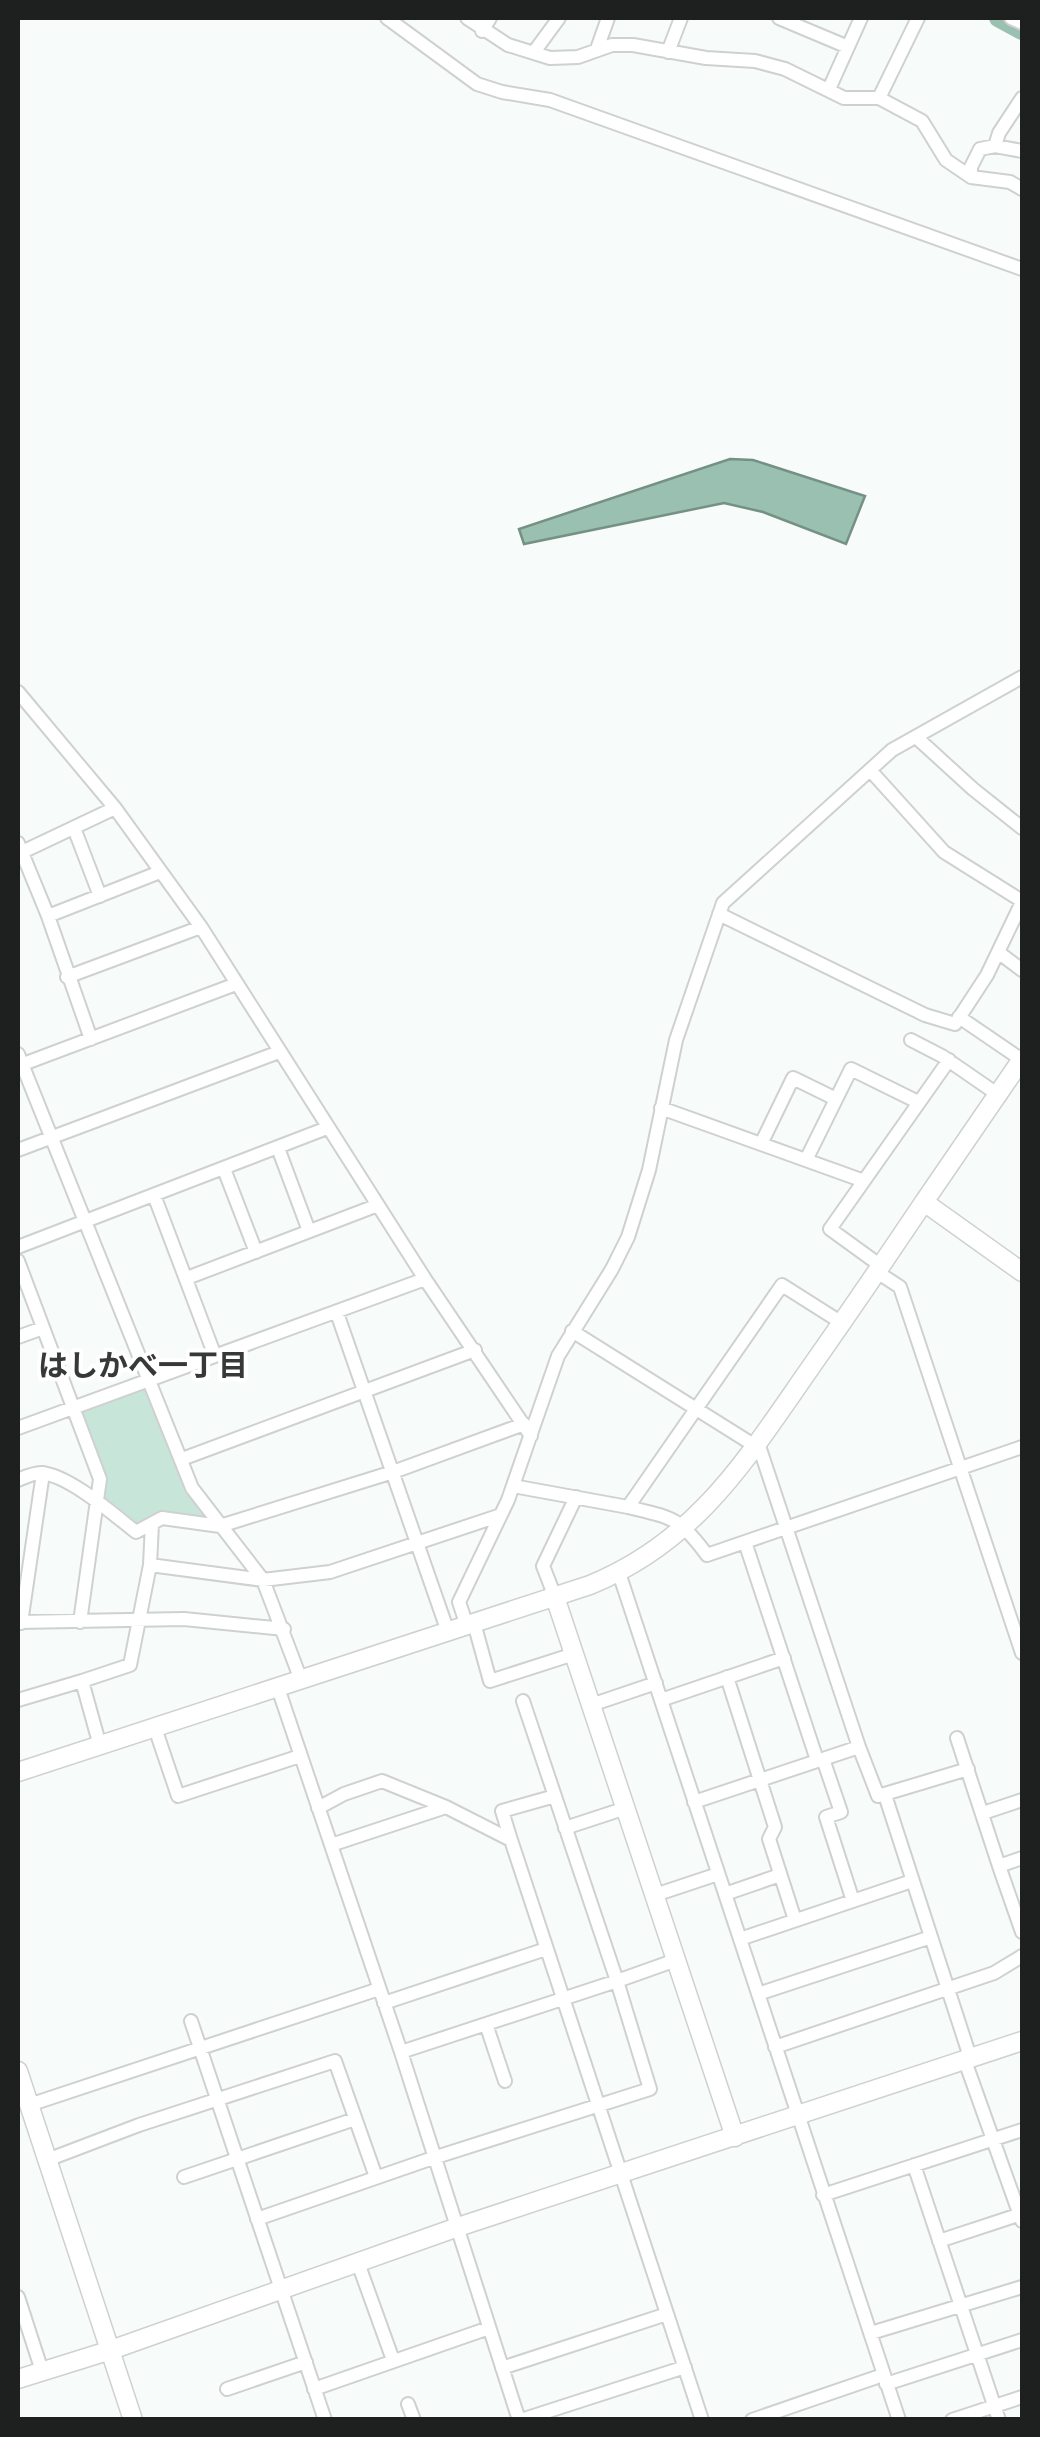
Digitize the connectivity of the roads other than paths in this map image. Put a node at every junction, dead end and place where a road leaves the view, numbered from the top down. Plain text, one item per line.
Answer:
1 (387, 18) edge
2 (466, 18) edge
3 (490, 18) edge
4 (558, 18) edge
5 (608, 18) edge
6 (681, 18) edge
7 (779, 18) edge
8 (861, 18) edge
9 (918, 18) edge
10 (1011, 18) edge
11 (1022, 24) edge
12 (482, 31) junction
13 (848, 47) junction
14 (596, 49) junction
15 (534, 52) junction
16 (668, 52) junction
17 (829, 89) junction
18 (879, 98) junction
19 (1022, 98) edge
20 (995, 146) junction
21 (1022, 151) edge
22 (971, 177) junction
23 (1022, 189) edge
24 (1022, 270) edge
25 (1022, 677) edge
26 (18, 692) edge
27 (916, 737) junction
28 (870, 770) junction
29 (115, 808) junction
30 (74, 828) junction
31 (1022, 828) edge
32 (19, 849) edge
33 (160, 872) junction
34 (100, 896) junction
35 (1022, 902) edge
36 (719, 914) junction
37 (48, 916) junction
38 (201, 927) junction
39 (998, 952) junction
40 (1022, 970) edge
41 (68, 977) junction
42 (236, 984) junction
43 (960, 1017) junction
44 (91, 1039) junction
45 (911, 1040) dead end
46 (279, 1052) junction
47 (1022, 1059) edge
48 (949, 1060) junction
49 (19, 1062) edge
50 (1000, 1096) junction
51 (836, 1099) junction
52 (918, 1102) junction
53 (661, 1108) junction
54 (328, 1128) junction
55 (49, 1138) junction
56 (761, 1144) junction
57 (278, 1148) junction
58 (18, 1150) edge
59 (806, 1160) junction
60 (224, 1169) junction
61 (864, 1181) junction
62 (154, 1195) junction
63 (924, 1202) junction
64 (378, 1204) junction
65 (83, 1222) junction
66 (309, 1231) junction
67 (18, 1247) edge
68 (256, 1252) junction
69 (18, 1261) edge
70 (880, 1269) junction
71 (1022, 1270) edge
72 (187, 1278) junction
73 (425, 1279) junction
74 (337, 1312) junction
75 (842, 1323) junction
76 (43, 1328) junction
77 (572, 1331) junction
78 (18, 1338) edge
79 (475, 1350) junction
80 (216, 1356) junction
81 (148, 1380) junction
82 (364, 1392) junction
83 (73, 1409) junction
84 (696, 1409) junction
85 (18, 1428) edge
86 (528, 1430) junction
87 (756, 1446) junction
88 (1022, 1447) edge
89 (182, 1458) junction
90 (962, 1469) junction
91 (394, 1472) junction
92 (43, 1473) junction
93 (18, 1480) edge
94 (513, 1486) junction
95 (576, 1498) junction
96 (98, 1504) junction
97 (628, 1507) junction
98 (498, 1516) junction
99 (152, 1524) junction
100 (220, 1526) junction
101 (687, 1527) junction
102 (787, 1528) junction
103 (419, 1542) junction
104 (745, 1542) junction
105 (150, 1565) junction
106 (619, 1574) junction
107 (263, 1580) junction
108 (556, 1596) junction
109 (140, 1620) junction
110 (80, 1622) junction
111 (19, 1623) edge
112 (471, 1624) junction
113 (284, 1628) junction
114 (448, 1632) junction
115 (1022, 1652) edge
116 (574, 1654) junction
117 (784, 1658) junction
118 (727, 1677) junction
119 (300, 1680) junction
120 (82, 1681) junction
121 (656, 1683) junction
122 (278, 1688) junction
123 (18, 1700) edge
124 (661, 1700) junction
125 (522, 1701) dead end
126 (591, 1704) junction
127 (155, 1728) junction
128 (957, 1738) dead end
129 (100, 1746) junction
130 (858, 1747) junction
131 (300, 1756) junction
132 (820, 1760) junction
133 (968, 1769) junction
134 (18, 1772) edge
135 (760, 1779) junction
136 (554, 1796) junction
137 (885, 1796) junction
138 (1022, 1800) edge
139 (694, 1802) junction
140 (318, 1808) junction
141 (446, 1808) junction
142 (626, 1808) junction
143 (983, 1813) junction
144 (565, 1828) junction
145 (511, 1840) junction
146 (331, 1845) junction
147 (1022, 1858) edge
148 (999, 1866) junction
149 (718, 1874) junction
150 (780, 1875) junction
151 (912, 1882) junction
152 (725, 1894) junction
153 (655, 1896) junction
154 (854, 1901) junction
155 (796, 1920) junction
156 (1022, 1932) edge
157 (930, 1937) junction
158 (740, 1939) junction
159 (546, 1949) junction
160 (1022, 1956) edge
161 (676, 1960) junction
162 (616, 1980) junction
163 (947, 1988) junction
164 (758, 1994) junction
165 (382, 1996) junction
166 (562, 1999) junction
167 (192, 2021) dead end
168 (486, 2024) junction
169 (1022, 2041) edge
170 (775, 2046) junction
171 (200, 2049) junction
172 (400, 2052) junction
173 (968, 2060) junction
174 (18, 2071) edge
175 (505, 2081) dead end
176 (218, 2100) junction
177 (596, 2104) junction
178 (29, 2105) junction
179 (797, 2117) junction
180 (355, 2119) junction
181 (1022, 2130) edge
182 (735, 2137) junction
183 (992, 2138) junction
184 (433, 2158) junction
185 (47, 2160) junction
186 (238, 2161) junction
187 (914, 2164) junction
188 (621, 2174) junction
189 (184, 2177) dead end
190 (376, 2177) junction
191 (1017, 2185) edge
192 (823, 2195) junction
193 (1022, 2218) edge
194 (257, 2219) junction
195 (456, 2228) junction
196 (939, 2240) junction
197 (358, 2262) junction
198 (1022, 2287) edge
199 (280, 2290) junction
200 (18, 2302) edge
201 (960, 2306) junction
202 (667, 2314) junction
203 (489, 2328) junction
204 (870, 2332) junction
205 (1022, 2340) edge
206 (111, 2350) junction
207 (976, 2355) junction
208 (394, 2360) junction
209 (306, 2362) junction
210 (685, 2367) junction
211 (502, 2368) junction
212 (42, 2371) junction
213 (884, 2379) junction
214 (18, 2380) edge
215 (314, 2389) junction
216 (227, 2390) dead end
217 (1022, 2396) edge
218 (408, 2404) dead end
219 (996, 2413) edge
220 (133, 2420) edge
221 (325, 2420) edge
222 (414, 2420) edge
223 (520, 2420) edge
224 (702, 2420) edge
225 (752, 2420) edge
226 (899, 2420) edge
227 (952, 2420) edge

1 - 24 street
2 - 12 street
3 - 12 street
4 - 15 street
5 - 14 street
6 - 16 street
7 - 13 street
8 - 13 street
9 - 18 street
10 - 11 street
12 - 15 street
13 - 17 street
14 - 15 street
14 - 16 street
16 - 17 street
17 - 18 street
18 - 22 street
19 - 20 street
20 - 21 street
20 - 22 street
22 - 23 street
25 - 27 street
26 - 29 street
27 - 28 street
27 - 31 street
28 - 35 street
28 - 36 street
29 - 30 street
29 - 33 street
30 - 32 street
30 - 34 street
32 - 37 street
33 - 34 street
33 - 38 street
34 - 37 street
35 - 39 street
36 - 43 street
36 - 53 street
37 - 41 street
38 - 41 street
38 - 42 street
39 - 40 street
39 - 43 street
41 - 44 street
42 - 44 street
42 - 46 street
43 - 47 street
44 - 49 street
45 - 48 street
46 - 54 street
46 - 55 street
47 - 50 street
48 - 50 street
48 - 52 street
49 - 55 street
50 - 63 street
51 - 52 street
51 - 56 street
51 - 59 street
52 - 61 street
53 - 56 street
53 - 77 street
54 - 57 street
54 - 64 street
55 - 58 street
55 - 65 street
56 - 59 street
57 - 60 street
57 - 66 street
59 - 61 street
60 - 62 street
60 - 68 street
61 - 70 street
62 - 65 street
62 - 72 street
63 - 70 street
63 - 71 street
64 - 66 street
64 - 73 street
65 - 67 street
65 - 81 street
66 - 68 street
68 - 72 street
69 - 76 street
70 - 75 street
70 - 90 street
72 - 80 street
73 - 74 street
73 - 79 street
74 - 80 street
74 - 82 street
75 - 84 street
75 - 87 street
76 - 78 street
76 - 83 street
77 - 84 street
77 - 86 street
79 - 82 street
79 - 86 street
80 - 81 street
81 - 83 street
81 - 89 street
82 - 89 street
82 - 91 street
83 - 85 street
83 - 96 street
84 - 87 street
84 - 97 street
86 - 91 street
86 - 94 street
87 - 101 street
87 - 102 street
88 - 90 street
89 - 100 street
90 - 102 street
90 - 115 street
91 - 100 street
91 - 103 street
92 - 93 street
92 - 96 street
92 - 111 street
94 - 95 street
94 - 98 street
95 - 97 street
95 - 108 street
96 - 99 street
96 - 110 street
97 - 101 street
98 - 103 street
98 - 112 street
99 - 100 street
99 - 105 street
100 - 107 street
101 - 104 street
101 - 106 street
102 - 104 street
102 - 130 street
103 - 107 street
103 - 114 street
104 - 117 street
105 - 107 street
105 - 109 street
106 - 108 street
106 - 121 street
107 - 113 street
108 - 112 street
108 - 116 street
109 - 110 street
109 - 113 street
109 - 120 street
110 - 111 street
112 - 114 street
112 - 116 street
113 - 119 street
114 - 119 street
116 - 126 street
117 - 118 street
117 - 132 street
118 - 124 street
118 - 135 street
119 - 122 street
120 - 123 street
120 - 129 street
121 - 124 street
121 - 126 street
122 - 127 street
122 - 131 street
124 - 139 street
125 - 136 street
126 - 142 street
127 - 129 street
127 - 131 street
128 - 133 street
129 - 134 street
130 - 132 street
130 - 137 street
131 - 140 street
132 - 135 street
132 - 154 street
133 - 137 street
133 - 143 street
135 - 139 street
135 - 150 street
136 - 144 street
136 - 145 street
137 - 151 street
138 - 143 street
139 - 149 street
140 - 141 street
140 - 146 street
141 - 145 street
141 - 146 street
142 - 144 street
142 - 153 street
143 - 148 street
144 - 162 street
145 - 159 street
146 - 165 street
147 - 148 street
148 - 156 street
149 - 152 street
149 - 153 street
150 - 152 street
150 - 155 street
151 - 154 street
151 - 157 street
152 - 158 street
153 - 161 street
154 - 155 street
155 - 158 street
157 - 163 street
157 - 164 street
158 - 164 street
159 - 165 street
159 - 166 street
160 - 163 street
161 - 162 street
161 - 182 street
162 - 166 street
162 - 177 street
163 - 170 street
163 - 173 street
164 - 170 street
165 - 171 street
165 - 172 street
166 - 168 street
166 - 177 street
167 - 171 street
168 - 172 street
168 - 175 street
169 - 173 street
170 - 179 street
171 - 176 street
171 - 178 street
172 - 184 street
173 - 179 street
173 - 183 street
174 - 178 street
176 - 180 street
176 - 185 street
176 - 186 street
177 - 184 street
177 - 188 street
178 - 185 street
179 - 182 street
179 - 192 street
180 - 186 street
180 - 190 street
181 - 183 street
182 - 188 street
183 - 187 street
183 - 191 street
184 - 190 street
184 - 195 street
185 - 206 street
186 - 189 street
186 - 194 street
187 - 192 street
187 - 196 street
188 - 195 street
188 - 202 street
190 - 194 street
191 - 193 street
192 - 204 street
193 - 196 street
194 - 199 street
195 - 197 street
195 - 203 street
196 - 201 street
197 - 199 street
197 - 208 street
198 - 201 street
199 - 206 street
199 - 209 street
200 - 212 street
201 - 204 street
201 - 207 street
202 - 210 street
202 - 211 street
203 - 208 street
203 - 211 street
204 - 213 street
205 - 207 street
206 - 212 street
206 - 220 street
207 - 213 street
207 - 219 street
208 - 215 street
209 - 215 street
209 - 216 street
210 - 223 street
210 - 224 street
211 - 223 street
212 - 214 street
213 - 225 street
213 - 226 street
215 - 221 street
217 - 219 street
218 - 222 street
219 - 227 street

